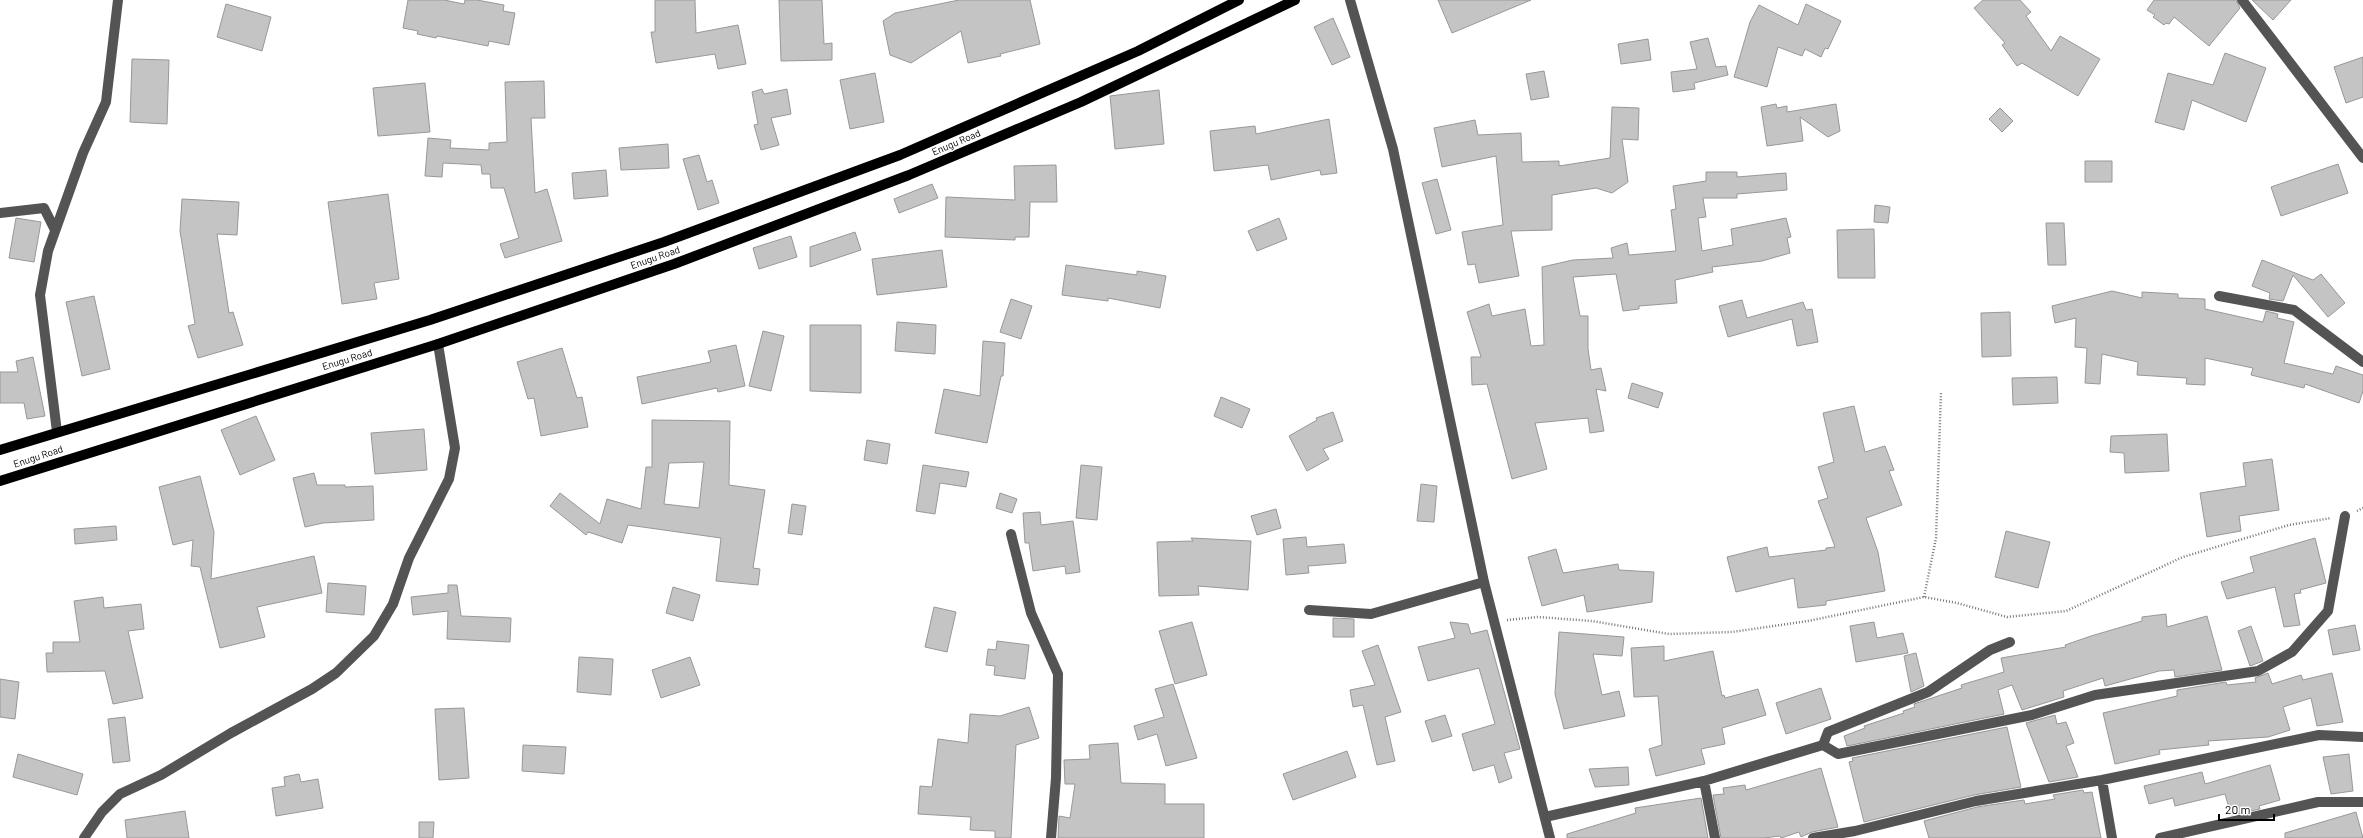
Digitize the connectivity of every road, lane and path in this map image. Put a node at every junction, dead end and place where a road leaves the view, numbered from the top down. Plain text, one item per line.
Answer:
1 (118, 0) edge
2 (1239, 0) edge
3 (1296, 0) edge
4 (1350, 0) edge
5 (2242, 0) edge
6 (2363, 158) edge
7 (0, 213) edge
8 (55, 230) junction
9 (2219, 296) dead end
10 (438, 344) junction
11 (2363, 362) edge
12 (1941, 392) dead end
13 (57, 432) junction
14 (0, 450) edge
15 (0, 481) edge
16 (2363, 508) edge
17 (2345, 516) junction
18 (1012, 534) dead end
19 (1484, 582) junction
20 (1924, 597) junction
21 (1309, 610) dead end
22 (1494, 622) junction
23 (2010, 642) dead end
24 (2363, 737) edge
25 (1823, 745) junction
26 (2102, 780) junction
27 (1704, 781) junction
28 (2363, 802) edge
29 (1545, 817) junction
30 (84, 838) edge
31 (1051, 838) edge
32 (1550, 838) edge
33 (1716, 838) edge
34 (1813, 838) edge
35 (2112, 838) edge
36 (2160, 838) edge

1 - 8 street
2 - 13 main road
3 - 10 main road, Enugu Road
4 - 19 street
5 - 6 street
7 - 8 street
8 - 13 street
9 - 11 street
10 - 15 main road, Enugu Road
10 - 30 street
12 - 20 path
13 - 14 main road
16 - 17 path
17 - 20 path
17 - 25 street
18 - 31 street
19 - 21 street
19 - 22 street
20 - 22 path
22 - 29 street
23 - 25 street
24 - 26 street
25 - 27 street
26 - 34 street
26 - 35 street
27 - 29 street
27 - 33 street
28 - 36 street
29 - 32 street

